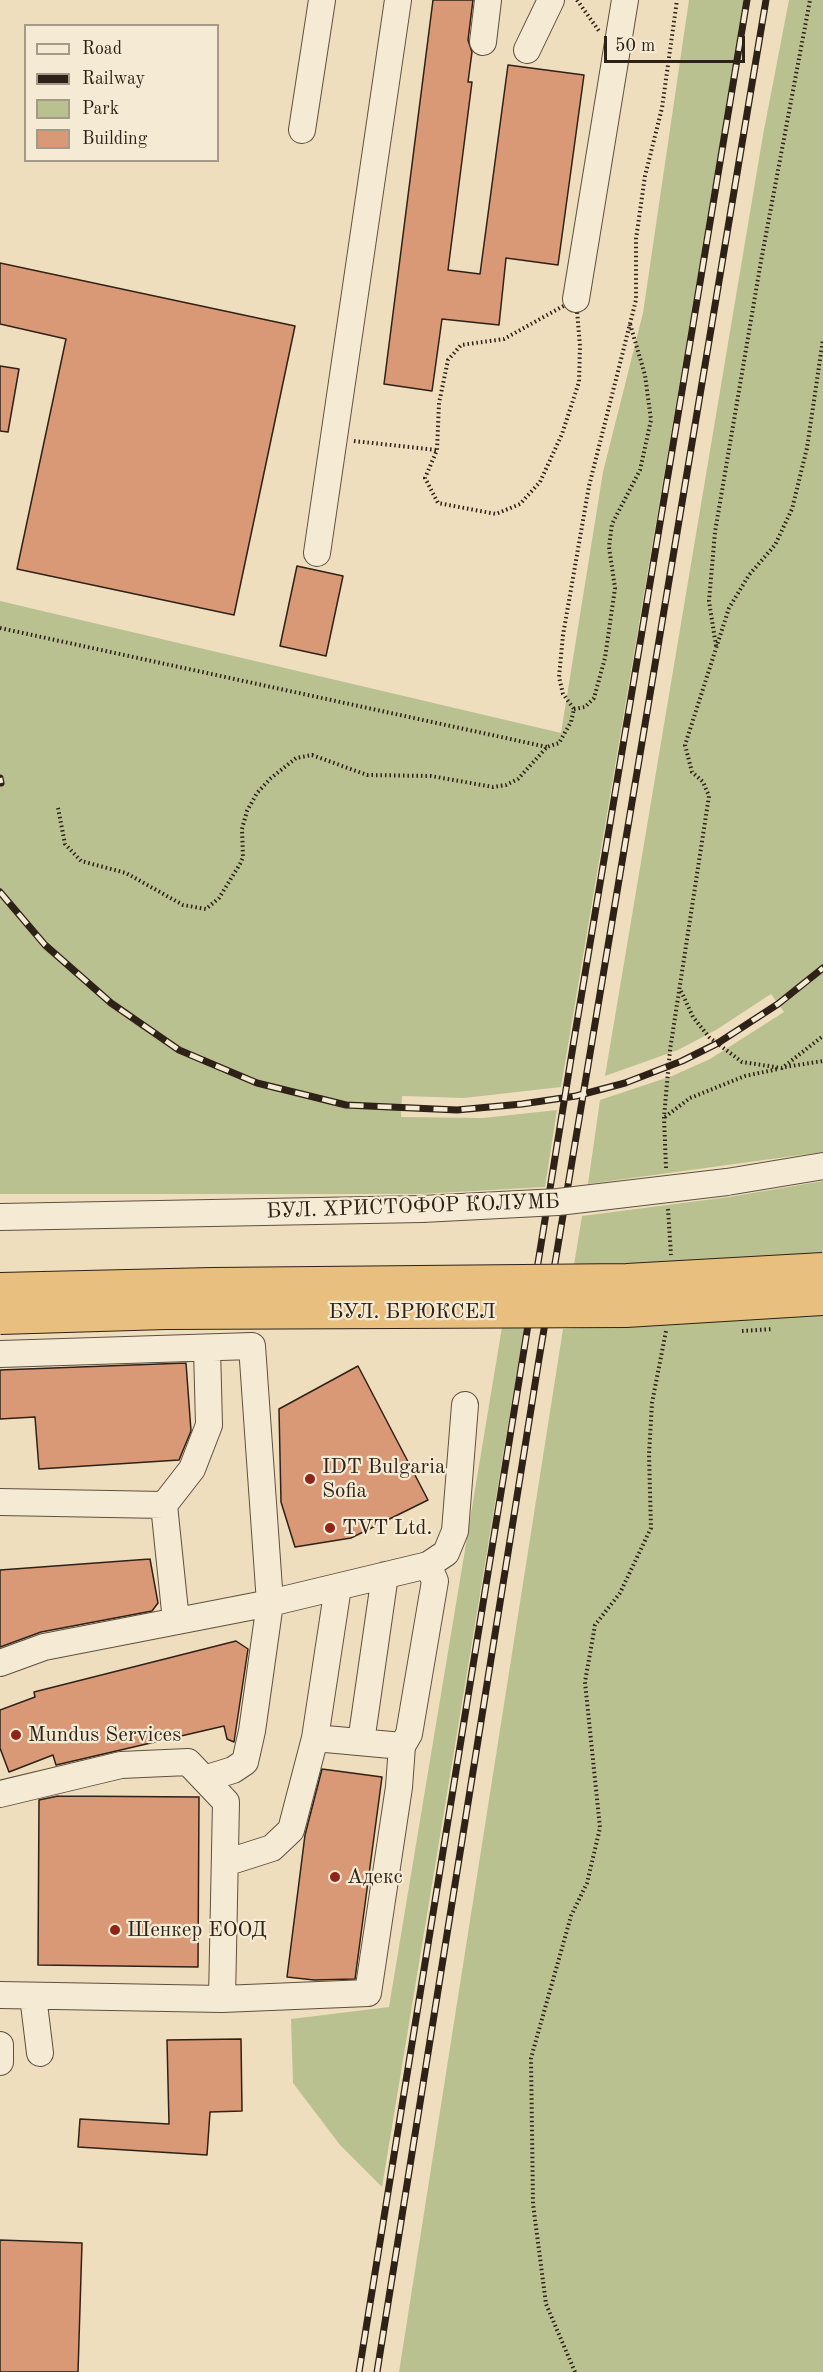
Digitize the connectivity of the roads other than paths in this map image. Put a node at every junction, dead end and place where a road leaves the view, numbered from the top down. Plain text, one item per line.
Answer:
1 (322, 0) edge
2 (398, 0) edge
3 (488, 0) edge
4 (551, 0) edge
5 (625, 0) edge
6 (483, 42) dead end
7 (527, 50) dead end
8 (302, 130) dead end
9 (576, 299) road end
10 (317, 553) dead end
11 (823, 1166) edge
12 (0, 1217) edge
13 (823, 1269) edge
14 (0, 1289) edge
15 (823, 1299) edge
16 (0, 1318) edge
17 (207, 1348) junction
18 (0, 1354) edge
19 (465, 1405) dead end
20 (0, 1502) edge
21 (164, 1505) junction
22 (428, 1565) junction
23 (385, 1575) junction
24 (338, 1587) junction
25 (270, 1603) junction
26 (176, 1621) junction
27 (0, 1663) edge
28 (315, 1738) junction
29 (361, 1742) junction
30 (402, 1746) junction
31 (204, 1779) junction
32 (0, 1794) edge
33 (225, 1863) junction
34 (0, 1995) edge
35 (33, 1995) junction
36 (222, 1999) junction
37 (40, 2053) dead end

1 - 8 street
2 - 10 street
3 - 6 street
4 - 7 street
5 - 9 street
11 - 12 street, БУЛ. ХРИСТОФОР КОЛУМБ, bridge
13 - 14 main road, БУЛ. БРЮКСЕЛ, bridge
15 - 16 main road, БУЛ. БРЮКСЕЛ, bridge
17 - 18 street
17 - 21 street
17 - 25 street
19 - 22 street
20 - 21 street
21 - 26 street
22 - 23 street
22 - 30 street
23 - 24 street
23 - 29 street
24 - 25 street
24 - 28 street
25 - 26 street
25 - 31 street
26 - 27 street
28 - 29 street
28 - 33 street
29 - 30 street
30 - 36 street
31 - 32 street
31 - 33 street
33 - 36 street
34 - 35 street
35 - 36 street
35 - 37 street

